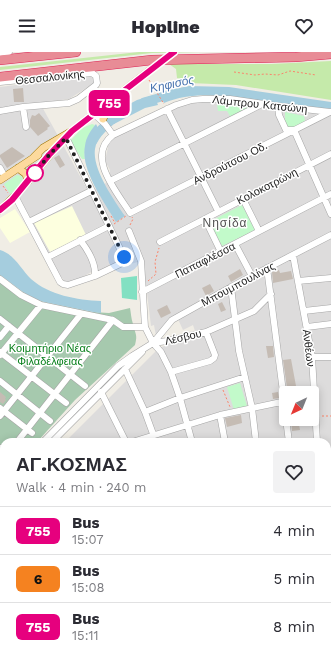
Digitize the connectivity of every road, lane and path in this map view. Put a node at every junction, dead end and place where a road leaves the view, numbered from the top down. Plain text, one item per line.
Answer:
1 (9, 52) edge
2 (76, 52) edge
3 (0, 53) edge
4 (331, 54) edge
5 (0, 60) edge
6 (158, 64) tunnel mouth
7 (234, 72) dead end
8 (145, 74) junction
9 (316, 74) dead end
10 (0, 76) edge
11 (0, 82) edge
12 (111, 101) junction
13 (262, 104) junction
14 (278, 106) junction
15 (23, 107) junction
16 (167, 109) junction
17 (0, 111) edge
18 (330, 112) edge
19 (96, 113) junction
20 (87, 120) junction
21 (106, 126) junction
22 (26, 127) dead end
23 (294, 130) junction
24 (72, 131) junction
25 (66, 138) junction
26 (59, 144) junction
27 (184, 144) junction
28 (331, 154) edge
29 (34, 157) junction
30 (26, 162) junction
31 (310, 165) junction
32 (0, 168) edge
33 (18, 168) junction
34 (35, 173) junction
35 (201, 177) junction
36 (2, 179) edge
37 (28, 181) junction
38 (110, 181) junction
39 (91, 191) junction
40 (331, 194) edge
41 (14, 198) junction
42 (323, 198) junction
43 (243, 199) junction
44 (0, 210) edge
45 (218, 212) junction
46 (331, 214) edge
47 (128, 215) junction
48 (205, 219) junction
49 (29, 222) junction
50 (116, 222) dead end
51 (109, 226) junction
52 (128, 231) joint
53 (259, 231) junction
54 (331, 235) edge
55 (80, 240) junction
56 (160, 242) joint
57 (235, 244) junction
58 (221, 252) junction
59 (293, 255) junction
60 (48, 257) junction
61 (267, 268) junction
62 (95, 276) junction
63 (252, 276) junction
64 (331, 278) edge
65 (0, 279) edge
66 (298, 281) junction
67 (143, 285) junction
68 (231, 287) junction
69 (142, 292) junction
70 (271, 294) junction
71 (41, 305) junction
72 (331, 308) edge
73 (304, 311) junction
74 (81, 314) junction
75 (235, 318) junction
76 (0, 319) edge
77 (113, 320) junction
78 (331, 324) edge
79 (9, 326) junction
80 (145, 327) junction
81 (307, 327) junction
82 (18, 332) junction
83 (206, 332) junction
84 (0, 337) edge
85 (153, 343) junction
86 (144, 350) junction
87 (1, 353) edge
88 (48, 356) junction
89 (331, 357) edge
90 (312, 358) junction
91 (125, 369) junction
92 (171, 372) junction
93 (70, 374) junction
94 (32, 376) junction
95 (245, 377) junction
96 (0, 381) edge
97 (222, 384) junction
98 (85, 386) dead end
99 (283, 386) edge
100 (313, 386) edge
101 (101, 392) junction
102 (55, 394) junction
103 (17, 395) junction
104 (180, 398) junction
105 (279, 402) edge
106 (66, 403) dead end
107 (252, 408) junction
108 (1, 411) edge
109 (145, 412) junction
110 (231, 412) junction
111 (40, 413) junction
112 (220, 414) junction
113 (319, 416) edge
114 (331, 416) edge
115 (50, 421) dead end
116 (187, 424) junction
117 (287, 426) edge
118 (316, 426) edge
119 (30, 431) junction
120 (154, 434) junction
121 (22, 438) edge
122 (47, 438) edge
123 (56, 438) edge
124 (124, 438) edge
125 (143, 438) edge
126 (155, 438) edge
127 (191, 438) edge
128 (224, 438) edge
129 (256, 438) edge
130 (288, 438) edge
131 (317, 438) edge

1 - 3 street
2 - 5 highway
4 - 10 highway
6 - 8 main road
7 - 9 path
8 - 12 main road
8 - 16 path
11 - 15 street, Θεσσαλονίκης
12 - 19 main road
12 - 21 main road
13 - 14 street, Λάμπρου Κατσώνη
13 - 16 street, Λάμπρου Κατσώνη
13 - 27 street
14 - 18 street, Λάμπρου Κατσώνη
14 - 23 street
15 - 17 street
15 - 22 street
16 - 21 street, Λάμπρου Κατσώνη
16 - 27 street
18 - 23 street, Ανδρούτσου Οδ.
19 - 20 main road
19 - 21 street
20 - 21 main road
20 - 24 main road
21 - 38 street
23 - 31 street
23 - 35 street, Ανδρούτσου Οδ.
24 - 25 main road
24 - 29 main road
25 - 26 main road
25 - 39 street
26 - 29 main road
26 - 34 main road
27 - 35 street
27 - 38 street
28 - 31 street, Κολοκοτρώνη
29 - 30 main road
30 - 33 main road
30 - 34 main road
31 - 42 street
31 - 43 street, Κολοκοτρώνη
32 - 36 street
33 - 36 main road
33 - 37 main road
34 - 37 main road
35 - 45 street
35 - 47 street, Ανδρούτσου Οδ.
36 - 41 path
37 - 41 main road
38 - 47 street
39 - 49 street
39 - 51 street
40 - 42 street, Παπαφλέσσα
41 - 44 main road
41 - 49 street
42 - 46 street
42 - 53 street, Παπαφλέσσα
43 - 45 street, Κολοκοτρώνη
43 - 53 street
45 - 48 street, Κολοκοτρώνη
47 - 50 path
47 - 52 path
48 - 56 street, Κολοκοτρώνη
48 - 58 street
49 - 60 street
51 - 55 street
51 - 62 street
52 - 67 street, Λέσβου
53 - 57 street, Παπαφλέσσα
54 - 59 street, Μπουμπουλίνας
55 - 60 street
55 - 62 street
56 - 67 path
57 - 58 street, Παπαφλέσσα
57 - 63 street
58 - 69 street, Παπαφλέσσα
59 - 61 street, Μπουμπουλίνας
59 - 66 street, Ανθέων
60 - 62 street
61 - 63 street, Μπουμπουλίνας
61 - 70 street
63 - 68 street, Μπουμπουλίνας
64 - 66 street
65 - 71 street
66 - 73 street, Ανθέων
67 - 69 street, Λέσβου
68 - 75 street
68 - 85 street, Μπουμπουλίνας
69 - 80 street, Λέσβου
70 - 75 street, Λέσβου
70 - 99 street
71 - 74 street
71 - 82 street
72 - 73 street
73 - 81 street, Ανθέων
74 - 77 street
74 - 88 street
75 - 83 street, Λέσβου
75 - 95 street
76 - 79 street
77 - 80 street
77 - 93 street
78 - 81 street
79 - 82 street
79 - 84 street
80 - 85 street, Λέσβου
81 - 90 street, Ανθέων
82 - 87 street
82 - 88 street
83 - 85 street, Λέσβου
83 - 92 street
85 - 86 street
85 - 92 street
86 - 91 street
86 - 122 street
87 - 94 street
88 - 93 street
88 - 94 street
89 - 90 street
90 - 100 street, Ανθέων
91 - 101 street
91 - 109 street
92 - 104 street
93 - 98 street
93 - 102 street
94 - 102 street
94 - 103 street
95 - 97 street
95 - 107 street
96 - 103 street
97 - 104 street
97 - 110 path
101 - 123 street
101 - 124 street
102 - 106 street
102 - 111 street
103 - 108 street
103 - 111 street
104 - 109 street
104 - 116 street
105 - 107 street
107 - 110 street
107 - 129 street
108 - 119 street
109 - 120 street
110 - 112 street
111 - 115 street
111 - 119 street
112 - 116 street
112 - 128 street
113 - 114 path
116 - 120 street
116 - 127 street
117 - 130 street
118 - 131 street, Ανθέων
119 - 121 street
120 - 125 street
120 - 126 street

